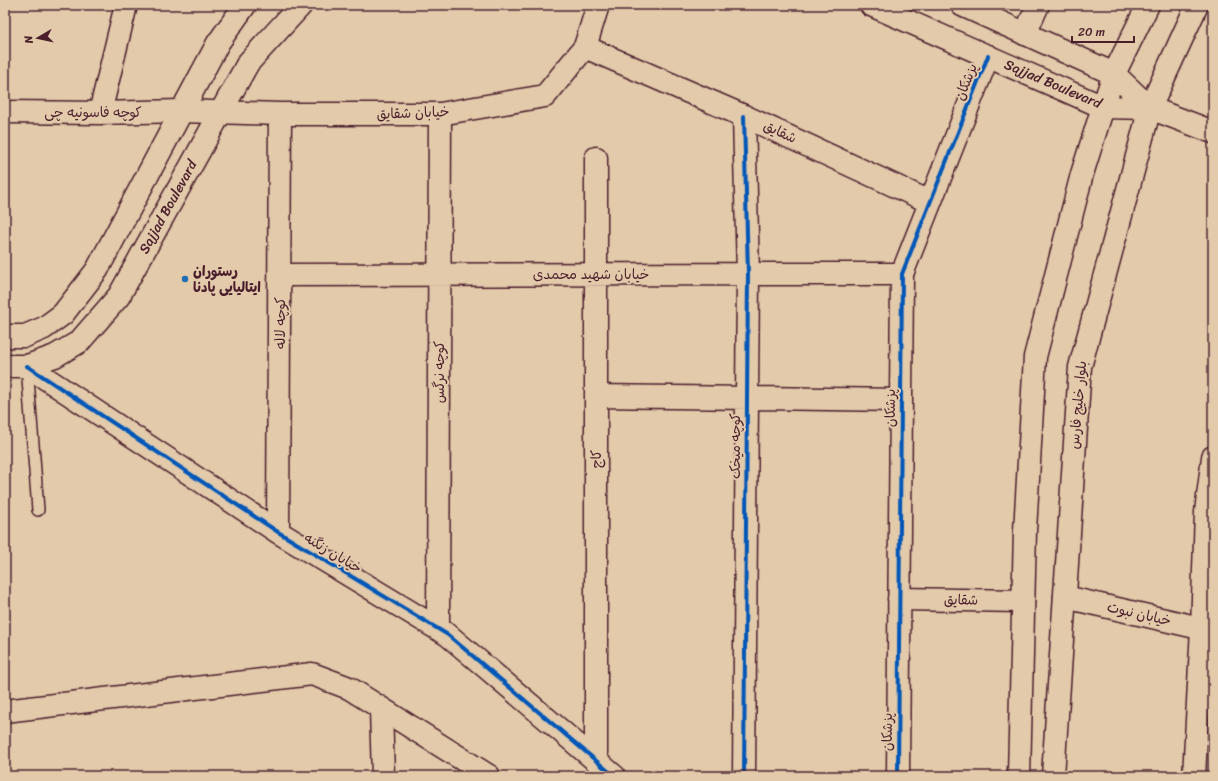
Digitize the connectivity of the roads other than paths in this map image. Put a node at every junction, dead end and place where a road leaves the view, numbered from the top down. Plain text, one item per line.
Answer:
1 (126, 5) edge
2 (244, 5) edge
3 (301, 5) edge
4 (598, 5) edge
5 (871, 5) edge
6 (962, 5) edge
7 (1038, 5) edge
8 (1148, 5) edge
9 (1197, 5) edge
10 (1026, 34) junction
11 (585, 47) junction
12 (988, 56) junction
13 (1114, 74) junction
14 (1103, 107) junction
15 (1150, 108) junction
16 (181, 111) junction
17 (5, 112) edge
18 (100, 113) junction
19 (220, 113) junction
20 (280, 114) junction
21 (440, 114) junction
22 (744, 116) junction
23 (1213, 132) edge
24 (596, 158) dead end
25 (930, 202) junction
26 (280, 274) junction
27 (439, 274) junction
28 (596, 274) junction
29 (748, 274) junction
30 (902, 274) junction
31 (15, 336) edge
32 (5, 366) edge
33 (27, 366) junction
34 (596, 396) junction
35 (747, 398) junction
36 (901, 400) junction
37 (1213, 457) edge
38 (38, 510) dead end
39 (278, 532) junction
40 (1065, 596) junction
41 (899, 599) junction
42 (1023, 601) junction
43 (438, 629) junction
44 (1208, 630) edge
45 (381, 709) junction
46 (5, 711) edge
47 (596, 761) junction
48 (383, 776) edge
49 (488, 776) edge
50 (614, 776) edge
51 (744, 776) edge
52 (898, 776) edge
53 (1019, 776) edge
54 (1053, 776) edge
55 (1194, 776) edge

1 - 18 street
2 - 16 street
3 - 19 street, Sajjad Boulevard
4 - 11 street, خیابان شقایق
5 - 12 street, Sajjad Boulevard
6 - 10 street
7 - 10 street
8 - 13 street
9 - 15 street, بلوار خلیج فارس
10 - 13 street
11 - 21 street, خیابان شقایق
11 - 22 street, شقایق
12 - 14 street, Sajjad Boulevard
12 - 25 street, پزشکان
13 - 14 street
13 - 15 street
14 - 15 street, Sajjad Boulevard
14 - 42 street
15 - 23 street
15 - 40 street, بلوار خلیج فارس
16 - 18 street, کوچه فاسونیه چی
16 - 19 street, کوچه فاسونیه چی
16 - 31 street
17 - 18 street, کوچه فاسونیه چی
19 - 20 street, خیابان شقایق
19 - 33 street, Sajjad Boulevard
20 - 21 street, خیابان شقایق
20 - 26 street, کوچه لاله
21 - 27 street, کوچه نرگس
22 - 25 street, شقایق
22 - 29 street, کوچه میخک
24 - 28 street, کاج
25 - 30 street, پزشکان
26 - 27 street, خیابان شهید محمدی
26 - 39 street, کوچه لاله
27 - 28 street, خیابان شهید محمدی
27 - 43 street, کوچه نرگس
28 - 29 street, خیابان شهید محمدی
28 - 34 street, کاج
29 - 30 street, خیابان شهید محمدی
29 - 35 street, کوچه میخک
30 - 36 street, پزشکان
31 - 33 street
32 - 33 street, Sajjad Boulevard
33 - 38 lane
33 - 39 street, خیابان زنگنه
34 - 35 street
34 - 47 street, کاج
35 - 36 street
35 - 51 street, کوچه میخک
36 - 41 street, پزشکان
37 - 44 street
39 - 43 street, خیابان زنگنه
40 - 44 street, خیابان نبوت
40 - 54 street, بلوار خلیج فارس
41 - 42 street, شقایق
41 - 52 street, پزشکان
42 - 53 street
43 - 47 street, خیابان زنگنه
44 - 55 street
45 - 46 street
45 - 48 street
45 - 49 street
47 - 50 street, خیابان زنگنه

